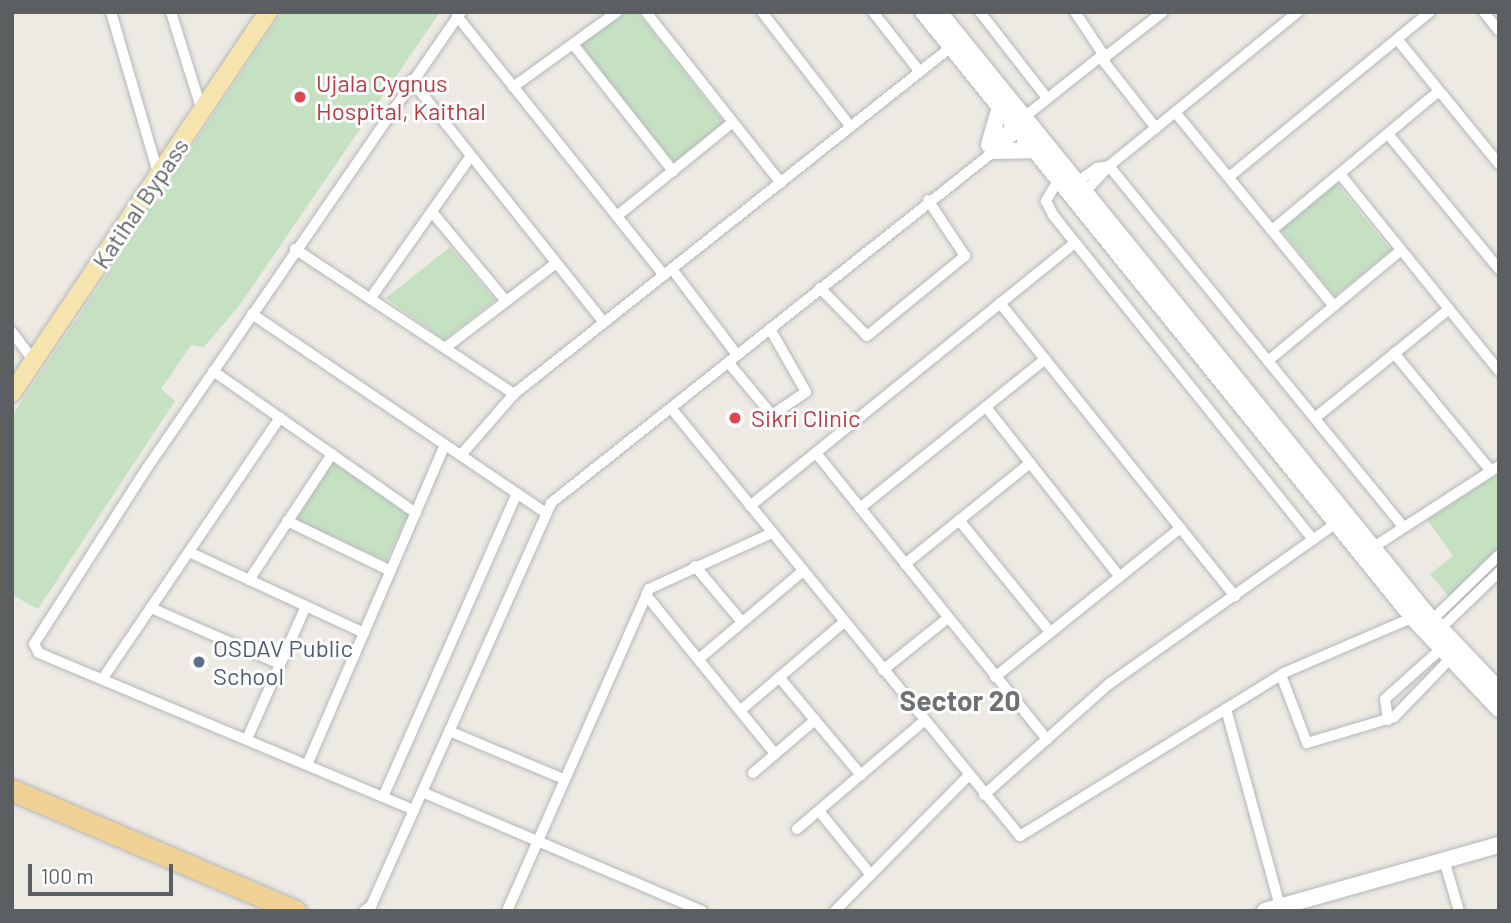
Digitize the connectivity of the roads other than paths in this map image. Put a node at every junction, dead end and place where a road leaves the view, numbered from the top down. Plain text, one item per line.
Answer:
1 (111, 12) edge
2 (171, 12) edge
3 (268, 12) edge
4 (617, 12) edge
5 (646, 12) edge
6 (762, 12) edge
7 (873, 12) edge
8 (923, 12) edge
9 (939, 12) edge
10 (980, 12) edge
11 (1075, 12) edge
12 (1298, 12) edge
13 (1430, 12) edge
14 (1484, 12) edge
15 (1160, 13) edge
16 (459, 14) edge
17 (1499, 31) edge
18 (1398, 39) junction
19 (573, 44) junction
20 (951, 47) junction
21 (1105, 55) junction
22 (920, 72) junction
23 (411, 80) junction
24 (513, 87) junction
25 (1439, 91) junction
26 (1047, 97) junction
27 (1000, 107) junction
28 (202, 111) junction
29 (1175, 112) junction
30 (733, 122) junction
31 (1023, 123) junction
32 (851, 127) junction
33 (1156, 128) junction
34 (1388, 134) junction
35 (1037, 150) junction
36 (988, 151) junction
37 (471, 156) junction
38 (1499, 164) edge
39 (1109, 166) junction
40 (673, 171) junction
41 (1340, 174) junction
42 (159, 176) junction
43 (1229, 177) junction
44 (781, 183) junction
45 (1073, 188) junction
46 (928, 200) junction
47 (432, 212) junction
48 (617, 216) junction
49 (1272, 230) junction
50 (1074, 243) junction
51 (295, 250) junction
52 (1401, 250) junction
53 (556, 262) junction
54 (1499, 269) edge
55 (668, 272) junction
56 (820, 288) junction
57 (370, 299) junction
58 (506, 301) junction
59 (1000, 303) junction
60 (1334, 306) junction
61 (1449, 309) junction
62 (252, 314) junction
63 (604, 323) junction
64 (769, 329) junction
65 (12, 332) edge
66 (445, 348) junction
67 (1394, 353) junction
68 (733, 358) junction
69 (1045, 359) junction
70 (34, 361) junction
71 (1268, 361) junction
72 (212, 371) junction
73 (1499, 371) edge
74 (12, 393) edge
75 (514, 394) junction
76 (986, 407) junction
77 (671, 408) junction
78 (281, 418) junction
79 (1315, 418) junction
80 (445, 444) junction
81 (816, 453) junction
82 (332, 454) junction
83 (461, 456) junction
84 (1030, 463) junction
85 (1495, 469) edge
86 (517, 493) junction
87 (750, 506) junction
88 (860, 508) junction
89 (544, 512) junction
90 (416, 513) junction
91 (959, 520) junction
92 (1341, 520) junction
93 (287, 521) junction
94 (1403, 526) junction
95 (1181, 528) junction
96 (772, 533) junction
97 (1313, 540) junction
98 (1368, 551) junction
99 (189, 552) junction
100 (1499, 555) edge
101 (905, 564) junction
102 (695, 566) junction
103 (391, 571) junction
104 (803, 571) junction
105 (1499, 572) edge
106 (1120, 577) junction
107 (248, 580) junction
108 (646, 595) junction
109 (1235, 596) junction
110 (306, 606) junction
111 (151, 608) junction
112 (948, 618) junction
113 (742, 622) junction
114 (844, 622) junction
115 (1050, 632) junction
116 (1432, 632) junction
117 (364, 633) junction
118 (700, 658) junction
119 (280, 664) junction
120 (883, 670) junction
121 (1281, 675) junction
122 (779, 677) junction
123 (995, 677) junction
124 (103, 678) junction
125 (1499, 690) edge
126 (1226, 709) junction
127 (1499, 709) edge
128 (741, 710) junction
129 (815, 720) junction
130 (1388, 720) junction
131 (924, 721) junction
132 (449, 731) junction
133 (247, 739) junction
134 (1047, 739) junction
135 (775, 754) junction
136 (307, 765) junction
137 (753, 773) dead end
138 (861, 775) junction
139 (968, 776) junction
140 (564, 779) junction
141 (12, 790) edge
142 (422, 792) junction
143 (984, 795) junction
144 (383, 797) junction
145 (12, 805) edge
146 (414, 810) junction
147 (819, 811) junction
148 (797, 829) dead end
149 (536, 839) junction
150 (1499, 845) edge
151 (1444, 860) junction
152 (871, 875) junction
153 (1281, 908) edge
154 (369, 909) edge
155 (261, 911) edge
156 (296, 911) edge
157 (507, 911) edge
158 (702, 911) edge
159 (835, 911) edge
160 (1459, 911) edge

1 - 42 street
2 - 28 street
3 - 28 main road, Katihal Bypass
4 - 19 street
5 - 30 street
6 - 32 street
7 - 22 street
8 - 20 main road
9 - 31 main road
10 - 26 street
11 - 21 street
12 - 29 street
13 - 18 street
14 - 17 street
15 - 21 street
16 - 23 street
16 - 24 street
18 - 25 street
18 - 43 street
19 - 24 street
19 - 40 street
20 - 22 street
20 - 27 main road
21 - 26 street
21 - 33 street
22 - 32 street
23 - 37 street
23 - 51 street
24 - 48 street
25 - 34 street
25 - 38 street
26 - 31 street
27 - 31 main road
27 - 36 main road
28 - 42 main road, Katihal Bypass
29 - 33 street
29 - 43 street
30 - 40 street
30 - 44 street
31 - 35 main road
31 - 36 street
31 - 45 main road
32 - 44 street
33 - 39 street
34 - 41 street
34 - 54 street
35 - 36 main road
35 - 45 main road
36 - 46 street
37 - 47 street
37 - 53 street
39 - 45 street
39 - 71 street
40 - 48 street
41 - 49 street
41 - 52 street
42 - 70 main road, Katihal Bypass
43 - 49 street
44 - 55 street
45 - 50 street
45 - 92 main road
46 - 56 street
46 - 56 street
47 - 57 street
47 - 58 street
48 - 55 street
49 - 60 street
50 - 59 street
50 - 97 street
51 - 57 street
51 - 62 street
52 - 60 street
52 - 61 street
53 - 58 street
53 - 63 street
55 - 63 street
55 - 68 street
56 - 64 street
57 - 66 street
58 - 66 street
59 - 69 street
59 - 81 street
60 - 71 street
61 - 67 street
61 - 73 street
62 - 72 street
62 - 80 street
63 - 75 street
64 - 68 street
64 - 68 street
65 - 70 street
66 - 75 street
67 - 79 street
67 - 85 street
68 - 77 street
69 - 76 street
69 - 95 street
70 - 74 main road, Katihal Bypass
71 - 79 street
72 - 78 street
72 - 124 street
75 - 83 street
76 - 84 street
76 - 88 street
77 - 87 street
77 - 89 street
78 - 82 street
78 - 99 street
79 - 94 street
80 - 83 street
80 - 90 street
81 - 87 street
81 - 88 street
82 - 90 street
82 - 93 street
83 - 86 street
84 - 91 street
84 - 106 street
85 - 94 street
86 - 89 street
86 - 144 street
87 - 96 street
88 - 101 street
89 - 132 street
90 - 103 street
91 - 101 street
91 - 115 street
92 - 97 street
92 - 98 main road
93 - 103 street
93 - 107 street
94 - 98 street
95 - 106 street
95 - 109 street
96 - 102 street
96 - 104 street
97 - 109 street
98 - 116 main road
99 - 107 street
99 - 111 street
100 - 116 street
101 - 112 street
102 - 108 street
102 - 113 street
103 - 117 street
104 - 113 street
104 - 114 street
105 - 116 street
106 - 115 street
107 - 110 street
108 - 118 street
108 - 140 street
109 - 134 street
110 - 117 street
110 - 119 street
111 - 119 street
111 - 124 street
112 - 120 street
112 - 123 street
113 - 118 street
114 - 120 street
114 - 122 street
115 - 123 street
116 - 121 street
116 - 125 main road
116 - 127 main road
116 - 130 street
116 - 130 street
117 - 136 street
118 - 128 street
119 - 133 street
120 - 131 street
121 - 126 street
121 - 130 street
122 - 128 street
122 - 129 street
123 - 134 street
124 - 133 street
126 - 143 street
126 - 153 street
128 - 135 street
129 - 135 street
129 - 138 street
131 - 138 street
131 - 139 street
132 - 140 street
132 - 142 street
133 - 136 street
134 - 143 street
135 - 137 street
136 - 144 street
138 - 147 street
139 - 143 street
139 - 152 street
140 - 149 street
141 - 156 highway
142 - 146 street
142 - 149 street
144 - 146 street
145 - 155 highway
146 - 154 street
147 - 148 street
147 - 152 street
149 - 157 street
149 - 158 street
150 - 151 main road
151 - 153 main road
151 - 160 street
152 - 159 street

